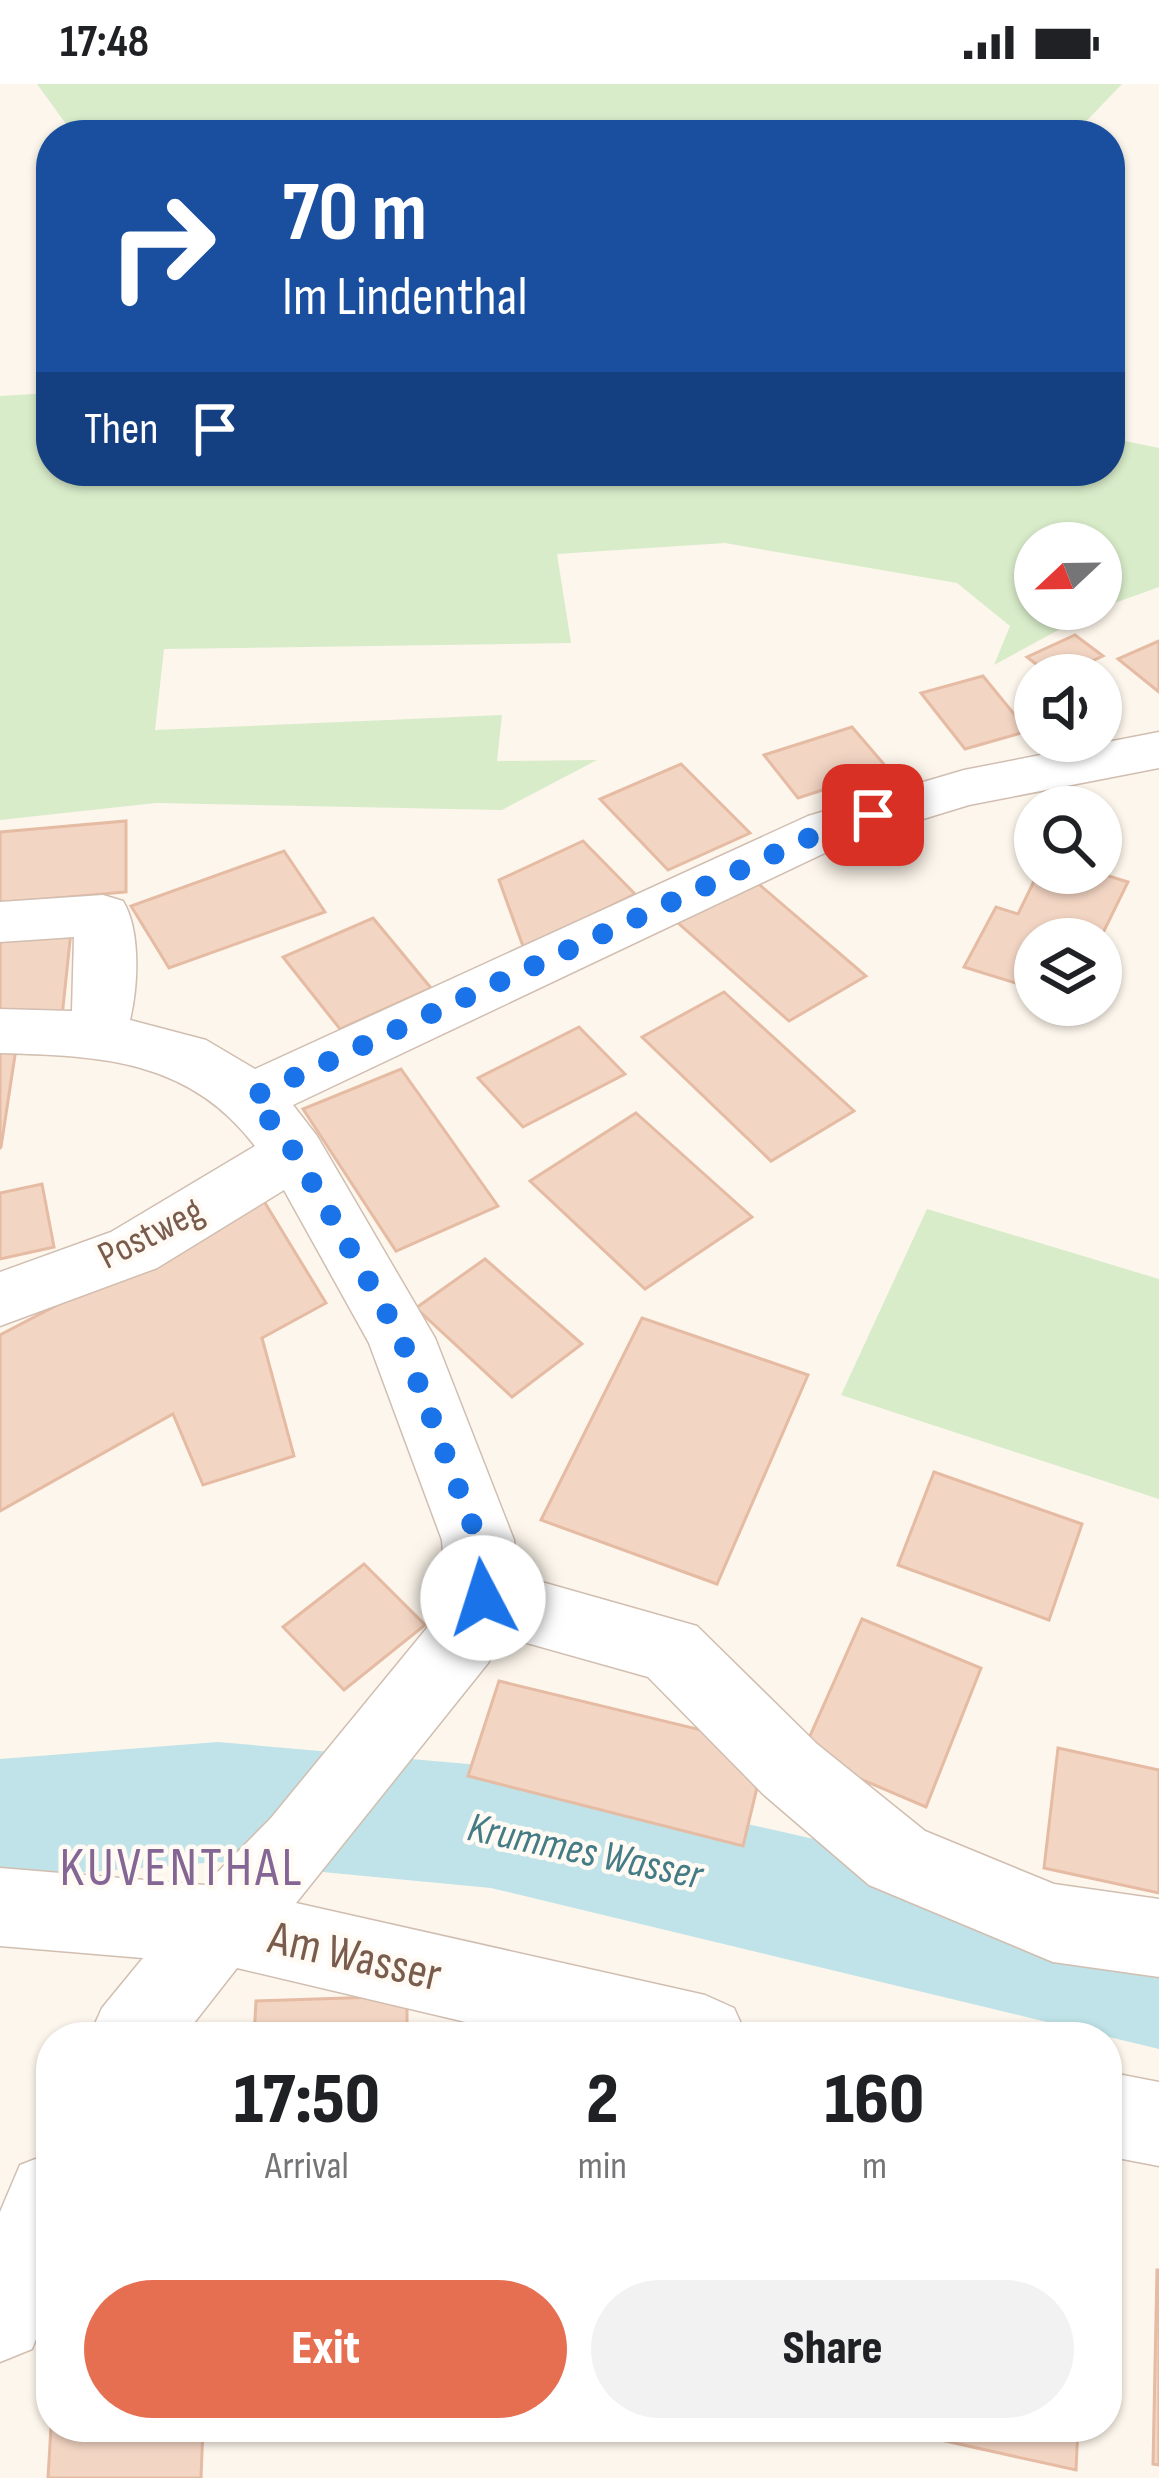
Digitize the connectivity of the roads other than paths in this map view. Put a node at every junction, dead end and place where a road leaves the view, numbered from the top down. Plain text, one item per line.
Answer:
1 (1159, 751) edge
2 (0, 922) edge
3 (0, 1031) edge
4 (96, 1034) junction
5 (252, 1097) junction
6 (295, 1153) junction
7 (0, 1299) edge
8 (483, 1598) junction
9 (0, 1907) edge
10 (221, 1925) junction
11 (1159, 1939) edge
12 (143, 2022) edge
13 (640, 2022) edge
14 (1122, 2117) edge
15 (1159, 2124) edge
16 (36, 2232) edge
17 (0, 2317) edge

1 - 5 street
2 - 4 street
3 - 4 street
4 - 5 street
5 - 6 street
6 - 7 street, Postweg
6 - 8 street
8 - 10 street
8 - 11 street
9 - 10 street, Am Wasser
10 - 12 street
10 - 13 street, Am Wasser
14 - 15 street
16 - 17 street

